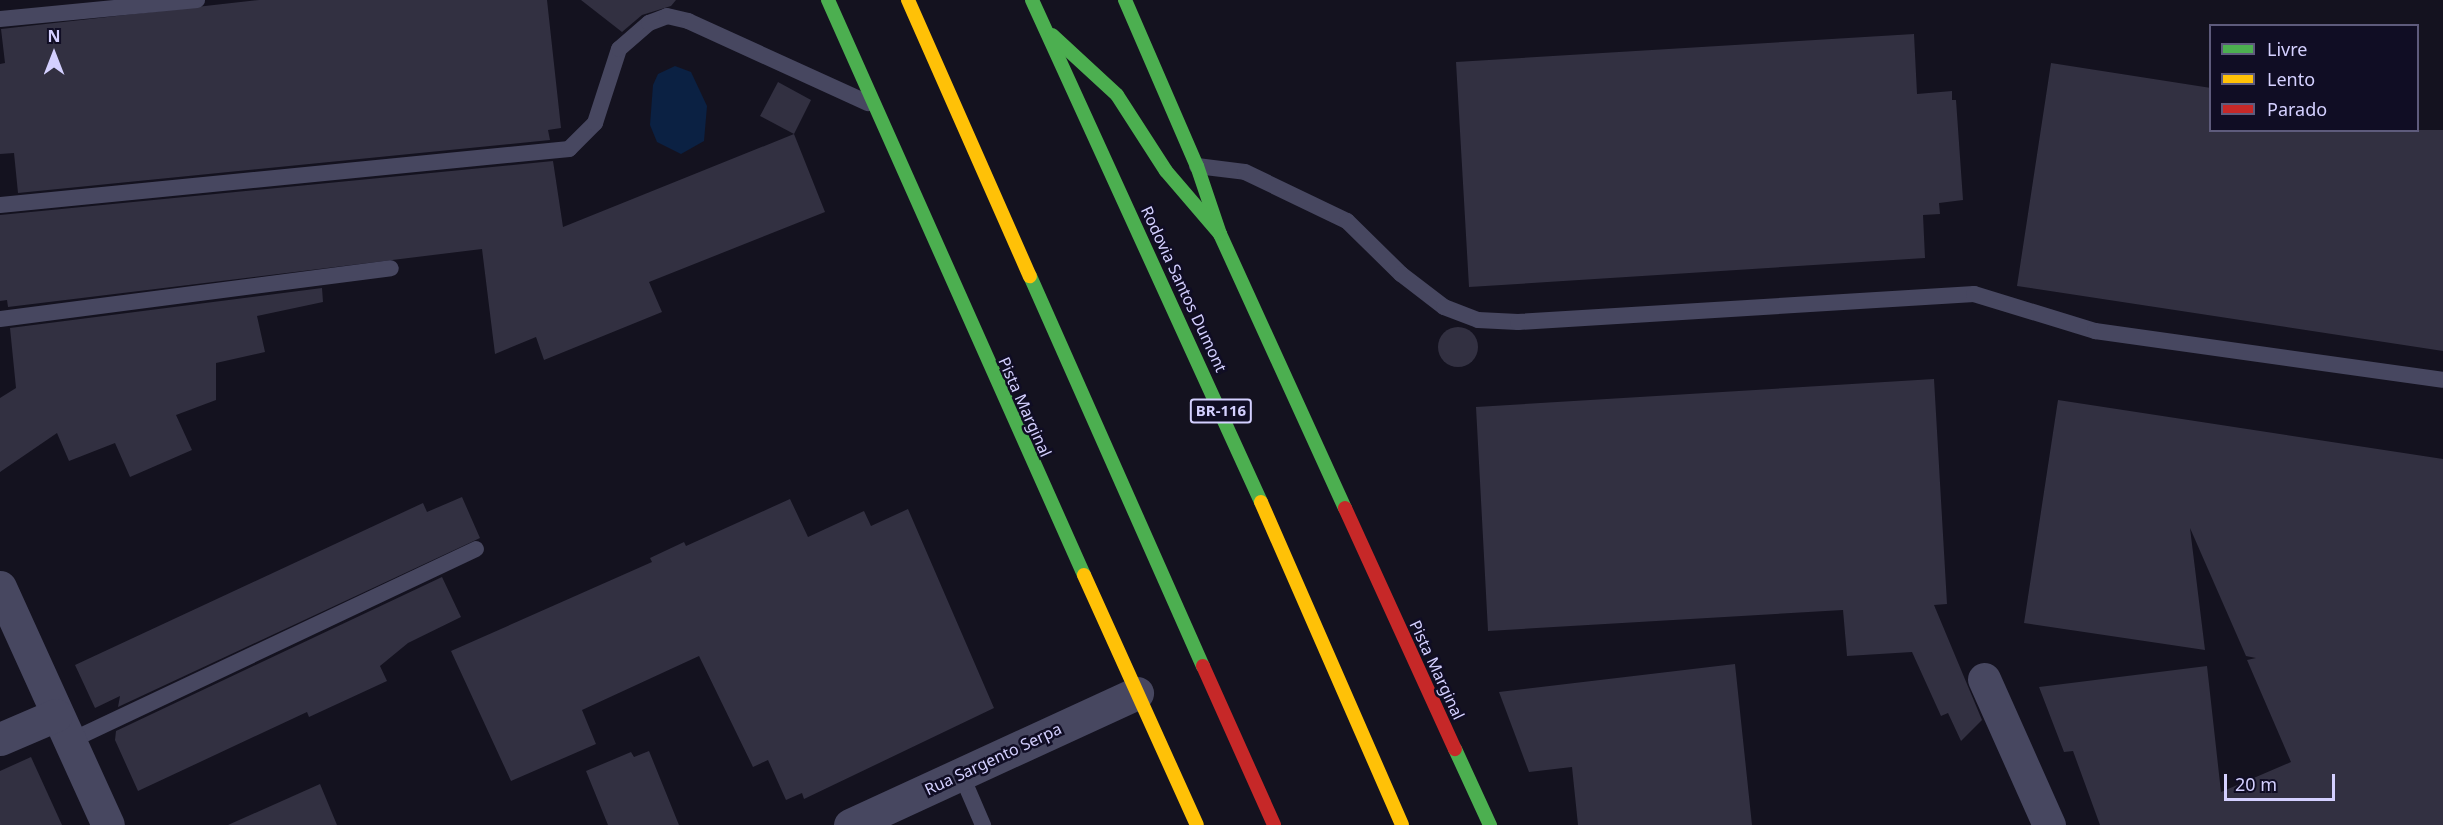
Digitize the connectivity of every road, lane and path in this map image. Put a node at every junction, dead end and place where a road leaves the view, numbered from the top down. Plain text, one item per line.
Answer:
1 (197, 0) edge
2 (828, 0) edge
3 (908, 0) edge
4 (1032, 0) edge
5 (1125, 0) edge
6 (0, 19) edge
7 (1044, 28) junction
8 (870, 104) junction
9 (1197, 166) junction
10 (0, 205) edge
11 (1220, 234) junction
12 (391, 268) dead end
13 (0, 319) edge
14 (2443, 380) edge
15 (476, 549) dead end
16 (0, 587) edge
17 (1984, 679) dead end
18 (1137, 693) junction
19 (63, 728) junction
20 (0, 740) edge
21 (961, 774) junction
22 (108, 825) edge
23 (850, 825) edge
24 (983, 825) edge
25 (1197, 825) edge
26 (1274, 825) edge
27 (1402, 825) edge
28 (1490, 825) edge
29 (2049, 825) edge

1 - 6 lane
2 - 8 main road, Pista Marginal
3 - 26 main road
4 - 7 main road, Rodovia Santos Dumont / BR-116
5 - 9 main road, Pista Marginal
7 - 11 main road
7 - 27 main road, Rodovia Santos Dumont / BR-116
8 - 10 lane
8 - 18 main road, Pista Marginal
9 - 11 main road, Pista Marginal
9 - 14 lane
11 - 28 main road, Pista Marginal
12 - 13 lane
15 - 19 lane
16 - 19 street
17 - 29 street
18 - 21 street, Rua Sargento Serpa
18 - 25 main road, Pista Marginal
19 - 20 street
19 - 22 street
21 - 23 street, Rua Sargento Serpa
21 - 24 lane

